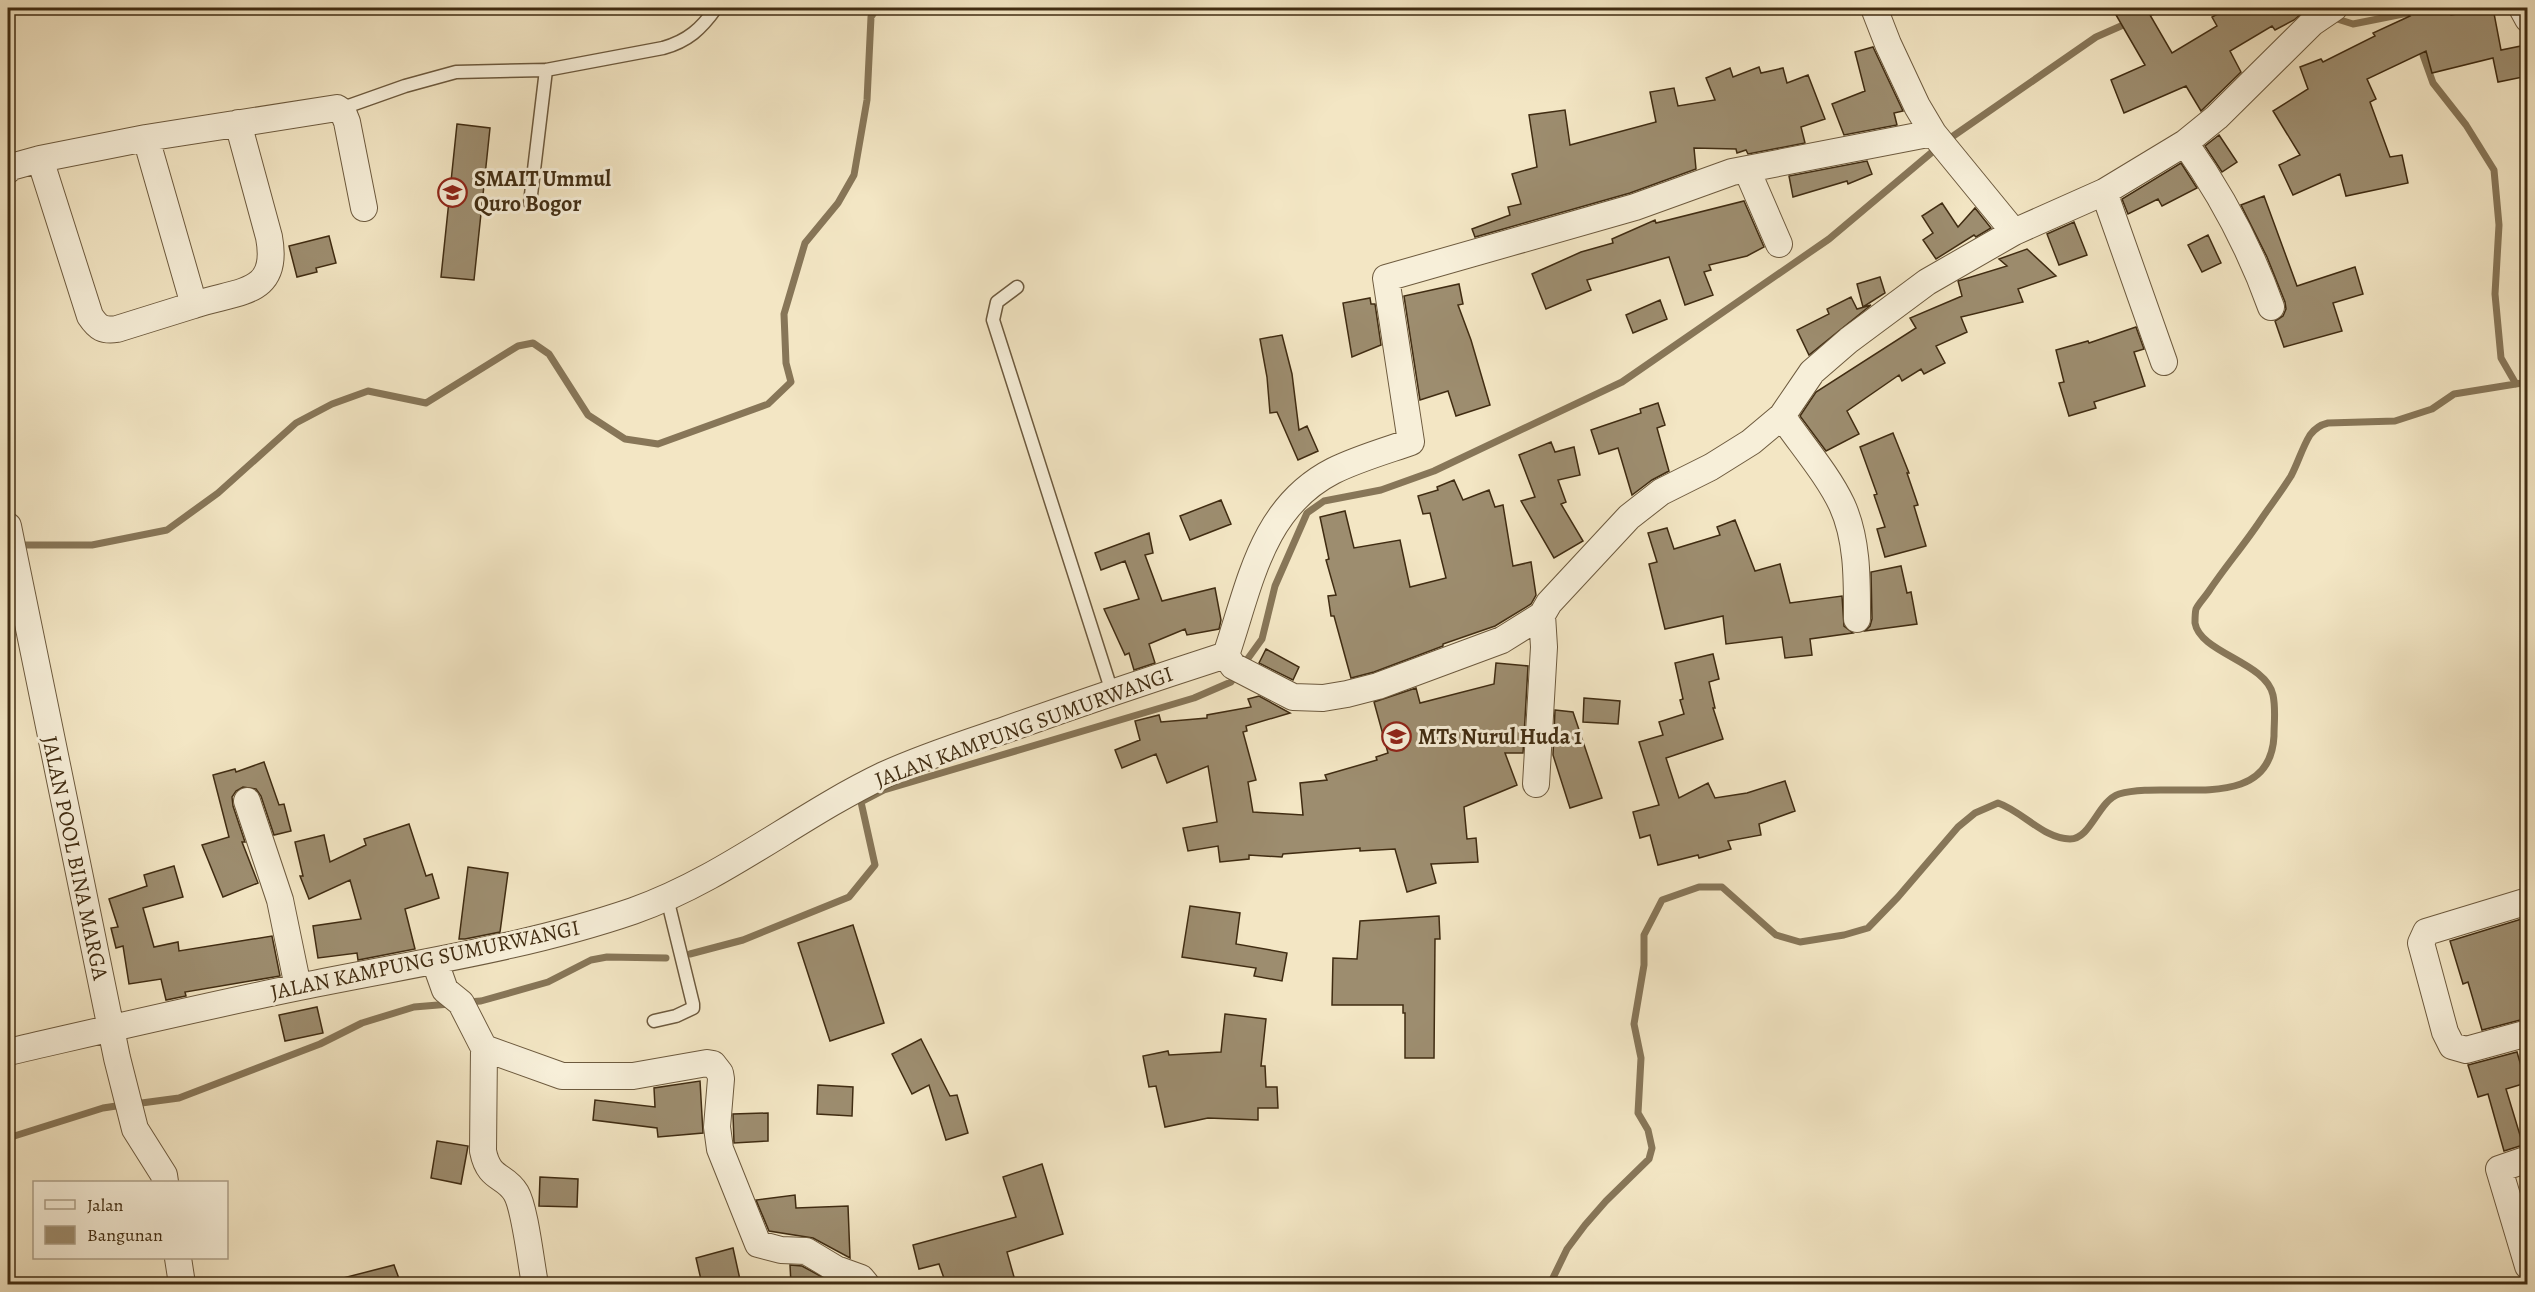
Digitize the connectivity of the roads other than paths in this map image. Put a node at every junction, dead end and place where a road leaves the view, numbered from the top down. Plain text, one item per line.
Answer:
1 (716, 8) edge
2 (1874, 8) edge
3 (2334, 8) edge
4 (2522, 8) edge
5 (2528, 19) edge
6 (546, 70) junction
7 (340, 109) junction
8 (238, 123) junction
9 (146, 138) junction
10 (1941, 142) junction
11 (2185, 142) junction
12 (40, 159) junction
13 (9, 167) edge
14 (1747, 170) junction
15 (2104, 192) junction
16 (530, 203) dead end
17 (364, 208) dead end
18 (2014, 232) junction
19 (1779, 244) dead end
20 (1017, 286) dead end
21 (194, 305) junction
22 (2271, 307) dead end
23 (2164, 362) dead end
24 (1782, 416) junction
25 (8, 526) edge
26 (1542, 615) junction
27 (1857, 620) dead end
28 (1230, 660) junction
29 (1112, 692) junction
30 (1536, 784) dead end
31 (247, 801) dead end
32 (667, 898) junction
33 (2528, 901) edge
34 (435, 962) junction
35 (298, 987) junction
36 (654, 1021) dead end
37 (110, 1029) junction
38 (2528, 1033) edge
39 (484, 1048) junction
40 (8, 1052) edge
41 (2528, 1159) edge
42 (165, 1181) edge
43 (178, 1259) edge
44 (2528, 1266) edge
45 (182, 1284) edge
46 (535, 1284) edge
47 (866, 1284) edge

1 - 6 lane
2 - 10 street
3 - 11 street
4 - 5 street
6 - 7 lane
6 - 16 lane
7 - 8 street
7 - 17 street
8 - 9 street
8 - 21 street
9 - 12 street
9 - 21 street
10 - 14 street
10 - 18 street
11 - 15 street
11 - 22 street
12 - 13 street
12 - 21 street
14 - 19 street
14 - 28 street
15 - 18 street
15 - 23 street
18 - 24 street
20 - 29 lane
24 - 26 street
24 - 27 street
25 - 37 street, JALAN POOL BINA MARGA
26 - 28 street
26 - 30 street
28 - 29 street, JALAN KAMPUNG SUMURWANGI
29 - 32 street, JALAN KAMPUNG SUMURWANGI
31 - 35 street
32 - 34 street, JALAN KAMPUNG SUMURWANGI
32 - 36 lane
33 - 38 street
34 - 35 street, JALAN KAMPUNG SUMURWANGI
34 - 39 street
35 - 37 street, JALAN KAMPUNG SUMURWANGI
37 - 40 street, JALAN KAMPUNG SUMURWANGI
37 - 42 street, JALAN POOL BINA MARGA
39 - 46 street
39 - 47 street
41 - 44 street
43 - 45 street

